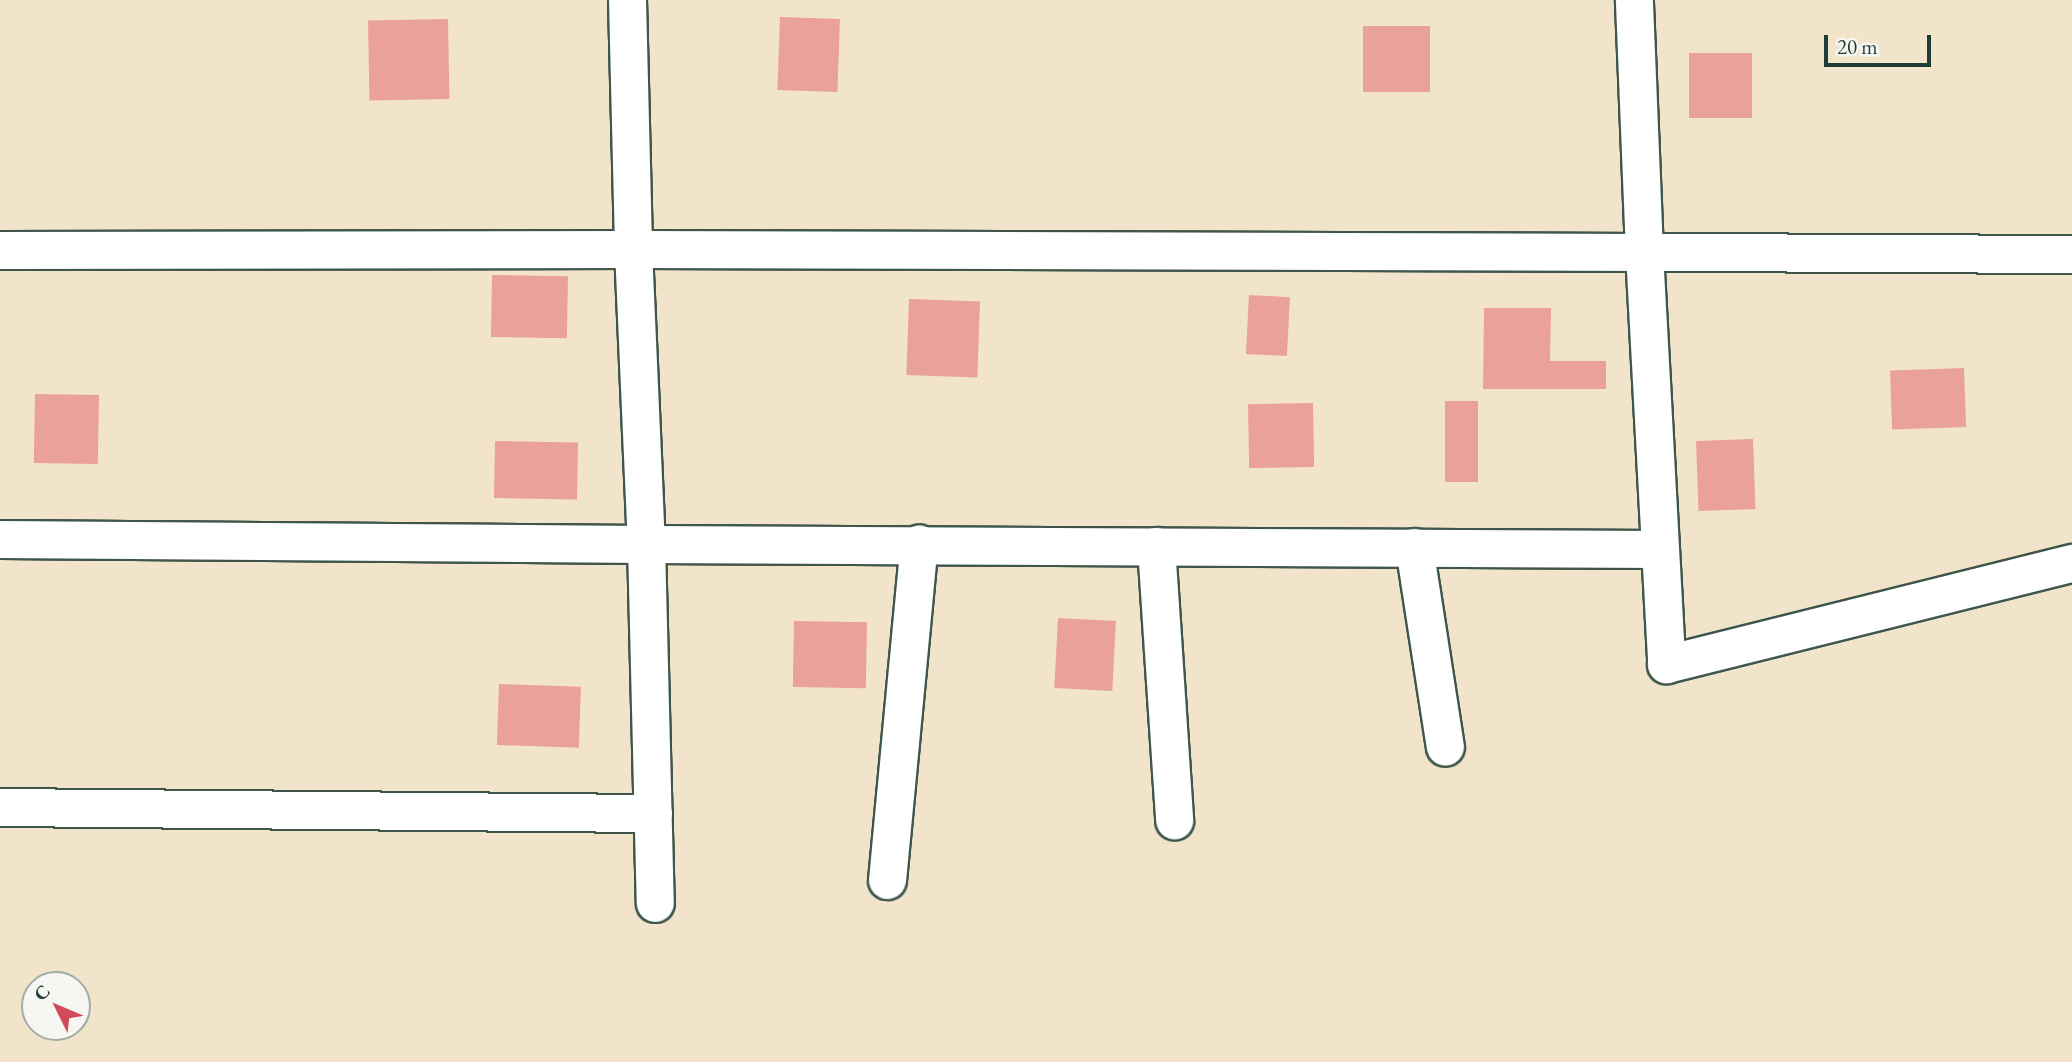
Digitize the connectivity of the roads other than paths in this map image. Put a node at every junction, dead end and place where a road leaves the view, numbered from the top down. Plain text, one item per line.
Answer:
1 (628, 0) edge
2 (1634, 0) edge
3 (633, 249) junction
4 (0, 250) edge
5 (1644, 252) junction
6 (2072, 254) edge
7 (0, 539) edge
8 (646, 544) junction
9 (919, 544) junction
10 (1156, 546) junction
11 (1414, 547) junction
12 (1659, 549) junction
13 (2072, 563) edge
14 (1445, 747) dead end
15 (0, 807) edge
16 (653, 813) junction
17 (1174, 820) dead end
18 (887, 880) dead end
19 (655, 903) dead end

1 - 3 street
2 - 5 street
3 - 4 street
3 - 5 street
3 - 8 street
5 - 6 street
5 - 12 street
7 - 8 street
8 - 9 street
8 - 16 street
9 - 10 street
9 - 18 street
10 - 11 street
10 - 17 street
11 - 12 street
11 - 14 street
12 - 13 street
15 - 16 street
16 - 19 street

